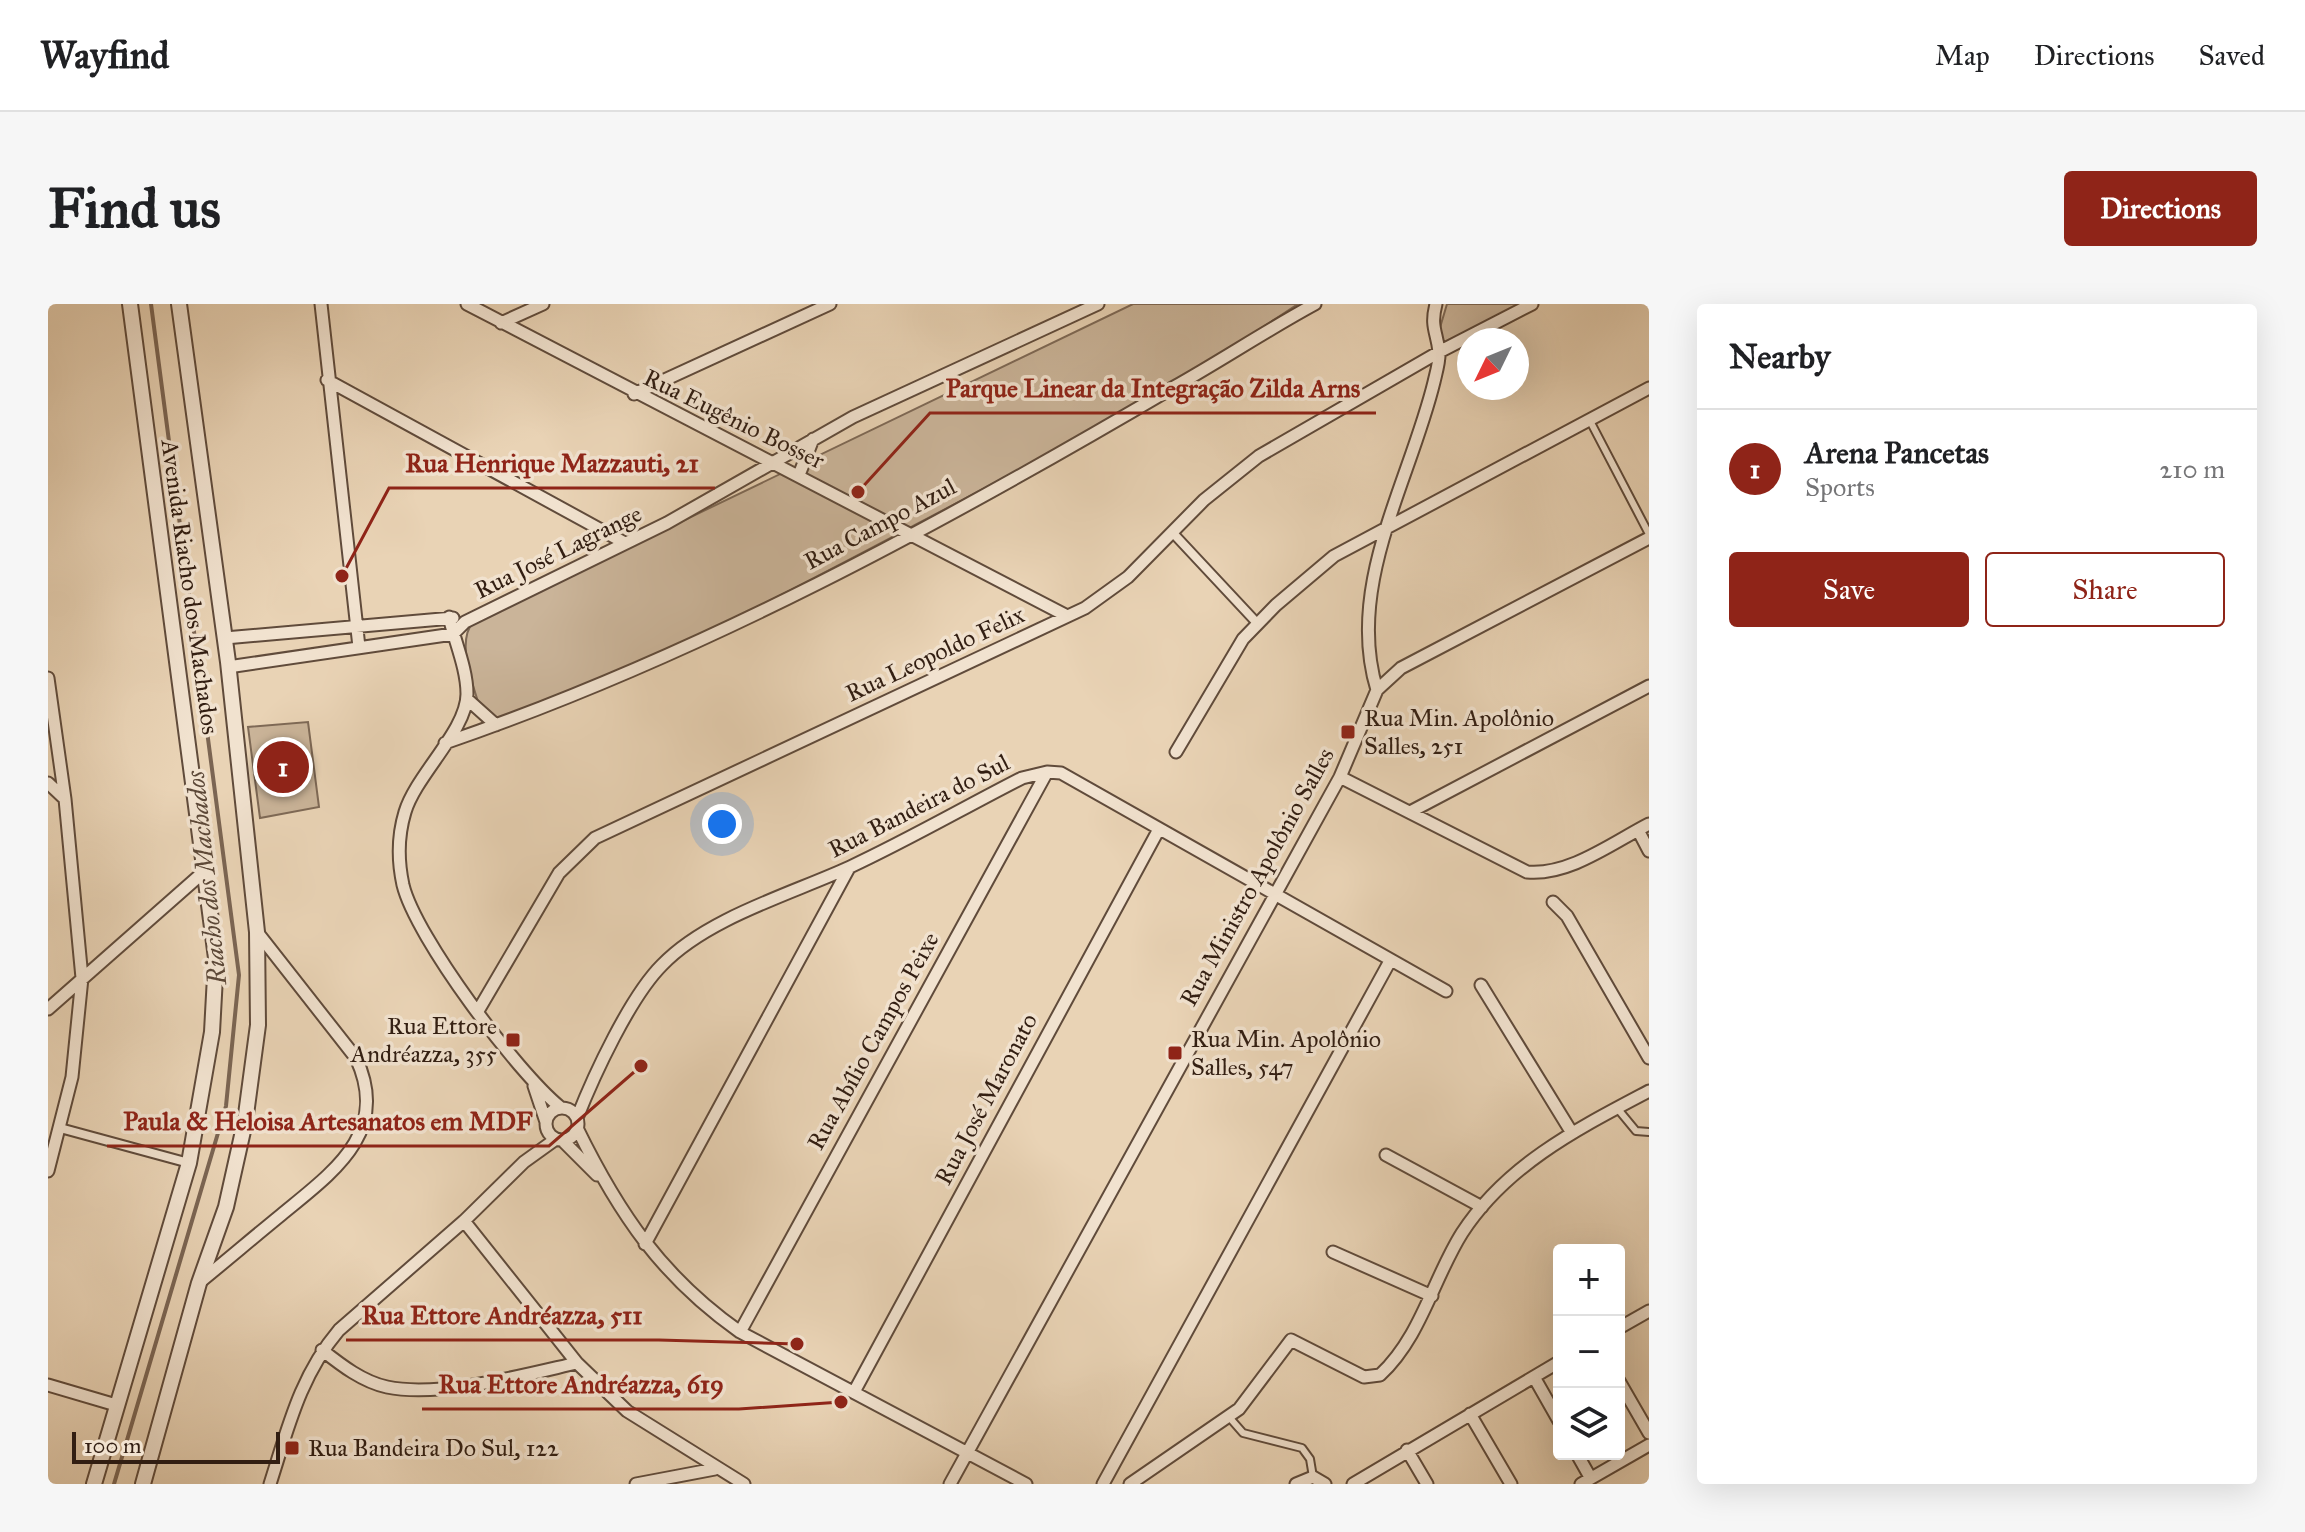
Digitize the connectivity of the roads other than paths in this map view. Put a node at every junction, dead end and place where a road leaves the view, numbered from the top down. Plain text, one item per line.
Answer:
1 (130, 304) edge
2 (179, 304) edge
3 (321, 304) edge
4 (467, 304) edge
5 (543, 304) edge
6 (1098, 304) edge
7 (1315, 304) edge
8 (1436, 304) edge
9 (1532, 304) edge
10 (823, 305) edge
11 (501, 323) junction
12 (1439, 352) junction
13 (327, 380) junction
14 (1649, 388) edge
15 (634, 394) junction
16 (1589, 419) junction
17 (813, 439) junction
18 (772, 462) junction
19 (799, 475) junction
20 (1386, 526) junction
21 (1172, 532) junction
22 (912, 533) junction
23 (1649, 536) edge
24 (625, 543) junction
25 (1067, 616) junction
26 (449, 617) junction
27 (465, 622) junction
28 (1257, 623) junction
29 (357, 625) junction
30 (453, 634) junction
31 (225, 638) junction
32 (359, 647) junction
33 (228, 667) junction
34 (48, 678) edge
35 (1649, 686) edge
36 (1377, 690) junction
37 (467, 699) junction
38 (496, 725) junction
39 (445, 743) junction
40 (1176, 752) dead end
41 (1047, 772) junction
42 (1340, 777) junction
43 (48, 783) edge
44 (65, 799) junction
45 (1410, 812) junction
46 (1643, 827) edge
47 (1159, 829) junction
48 (1649, 851) edge
49 (850, 867) junction
50 (207, 869) junction
51 (1274, 891) junction
52 (1553, 902) dead end
53 (257, 932) junction
54 (1390, 961) junction
55 (82, 978) junction
56 (1481, 985) dead end
57 (1446, 991) dead end
58 (48, 1009) edge
59 (478, 1011) junction
60 (1649, 1058) edge
61 (534, 1086) junction
62 (589, 1086) junction
63 (1649, 1091) edge
64 (563, 1108) junction
65 (1617, 1108) junction
66 (577, 1123) junction
67 (546, 1124) junction
68 (60, 1128) junction
69 (1649, 1132) edge
70 (1572, 1133) junction
71 (559, 1140) junction
72 (1386, 1155) dead end
73 (524, 1162) junction
74 (189, 1163) junction
75 (48, 1171) edge
76 (603, 1181) junction
77 (1482, 1207) junction
78 (464, 1221) junction
79 (645, 1244) junction
80 (1333, 1252) dead end
81 (199, 1283) junction
82 (1432, 1296) junction
83 (1649, 1311) edge
84 (1625, 1325) edge
85 (740, 1332) junction
86 (322, 1350) junction
87 (577, 1363) junction
88 (1553, 1366) edge
89 (1534, 1377) junction
90 (48, 1385) edge
91 (1623, 1388) edge
92 (854, 1392) junction
93 (116, 1405) junction
94 (1553, 1410) edge
95 (1470, 1414) junction
96 (1229, 1417) junction
97 (1649, 1433) edge
98 (1649, 1445) edge
99 (1407, 1450) junction
100 (966, 1454) junction
101 (1579, 1460) edge
102 (715, 1469) junction
103 (1313, 1477) junction
104 (1585, 1480) edge
105 (94, 1484) edge
106 (143, 1484) edge
107 (270, 1484) edge
108 (636, 1484) edge
109 (744, 1484) edge
110 (950, 1484) edge
111 (1026, 1484) edge
112 (1103, 1484) edge
113 (1130, 1484) edge
114 (1296, 1484) edge
115 (1325, 1484) edge
116 (1353, 1484) edge
117 (1427, 1484) edge
118 (1511, 1484) edge

1 - 50 street, Avenida Riacho dos Machados
2 - 31 street, Avenida Riacho dos Machados
3 - 13 street
4 - 11 street, Rua Eugênio Bosser
5 - 11 street
6 - 17 street, Rua José Lagrange
7 - 22 street, Rua Campo Azul
8 - 12 street
9 - 12 street, Rua Leopoldo Felix
10 - 15 street
11 - 15 street, Rua Eugênio Bosser
12 - 20 street
12 - 21 street, Rua Leopoldo Felix
13 - 24 street
13 - 29 street
14 - 16 street
15 - 18 street, Rua Eugênio Bosser
16 - 20 street
16 - 23 lane
17 - 18 street, Rua José Lagrange
17 - 19 street
18 - 19 street, Rua Eugênio Bosser
18 - 24 street, Rua José Lagrange
19 - 22 street, Rua Eugênio Bosser
20 - 28 street
20 - 36 street
21 - 25 street, Rua Leopoldo Felix
21 - 28 street
22 - 25 street, Rua Eugênio Bosser
22 - 38 street, Rua Campo Azul
23 - 36 street, Rua Ministro Apolônio Salles
24 - 27 street, Rua José Lagrange
25 - 59 street, Rua Leopoldo Felix
26 - 27 street
26 - 29 street
26 - 30 street
27 - 30 street, Rua José Lagrange
28 - 40 street
29 - 31 street
29 - 32 street
30 - 32 street
30 - 37 street
31 - 33 street, Avenida Riacho dos Machados
32 - 33 street
33 - 53 street, Avenida Riacho dos Machados
34 - 44 street
35 - 45 street
36 - 42 street, Rua Ministro Apolônio Salles
37 - 38 street
37 - 39 street
38 - 39 street, Rua Campo Azul
39 - 59 street
41 - 47 street, Rua Bandeira do Sul
41 - 49 street, Rua Bandeira do Sul
41 - 85 street, Rua Abílio Campos Peixe
42 - 45 street
42 - 51 street, Rua Ministro Apolônio Salles
43 - 44 street
44 - 55 street
45 - 46 street
46 - 48 street
47 - 51 street, Rua Bandeira do Sul
47 - 92 street, Rua José Maronato
49 - 62 street, Rua Bandeira do Sul
49 - 79 street
50 - 55 street
50 - 74 street, Avenida Riacho dos Machados
51 - 54 street, Rua Bandeira do Sul
51 - 100 street, Rua Ministro Apolônio Salles
52 - 60 street
53 - 81 street, Avenida Riacho dos Machados
53 - 81 street
54 - 57 street, Rua Bandeira do Sul
54 - 112 street
55 - 58 street
55 - 68 street
56 - 70 street
59 - 61 street
61 - 64 street
61 - 67 street
62 - 64 street, Rua Bandeira do Sul
62 - 66 street, Rua Bandeira do Sul
63 - 65 street
64 - 66 street
64 - 67 street
65 - 69 lane
65 - 70 street
66 - 71 street
66 - 76 street
67 - 71 street
67 - 73 street
68 - 74 street
68 - 75 street
70 - 77 street
71 - 73 street
71 - 76 street
72 - 77 street
73 - 78 street
74 - 93 street, Avenida Riacho dos Machados
76 - 79 street
77 - 82 street
78 - 86 street
78 - 87 street
79 - 85 street
80 - 82 street
81 - 106 street, Avenida Riacho dos Machados
82 - 96 street
83 - 84 street
85 - 92 street
86 - 87 street
86 - 107 street
87 - 102 street
88 - 89 street
89 - 94 street
89 - 95 street
90 - 93 street
91 - 97 street
92 - 100 street
93 - 105 street, Avenida Riacho dos Machados
95 - 99 street
95 - 118 street
96 - 103 lane
96 - 113 street
98 - 104 street
99 - 116 street
99 - 117 street
100 - 110 street, Rua Ministro Apolônio Salles
100 - 111 street
101 - 104 street
102 - 108 street
102 - 109 street
103 - 114 street
103 - 115 street

